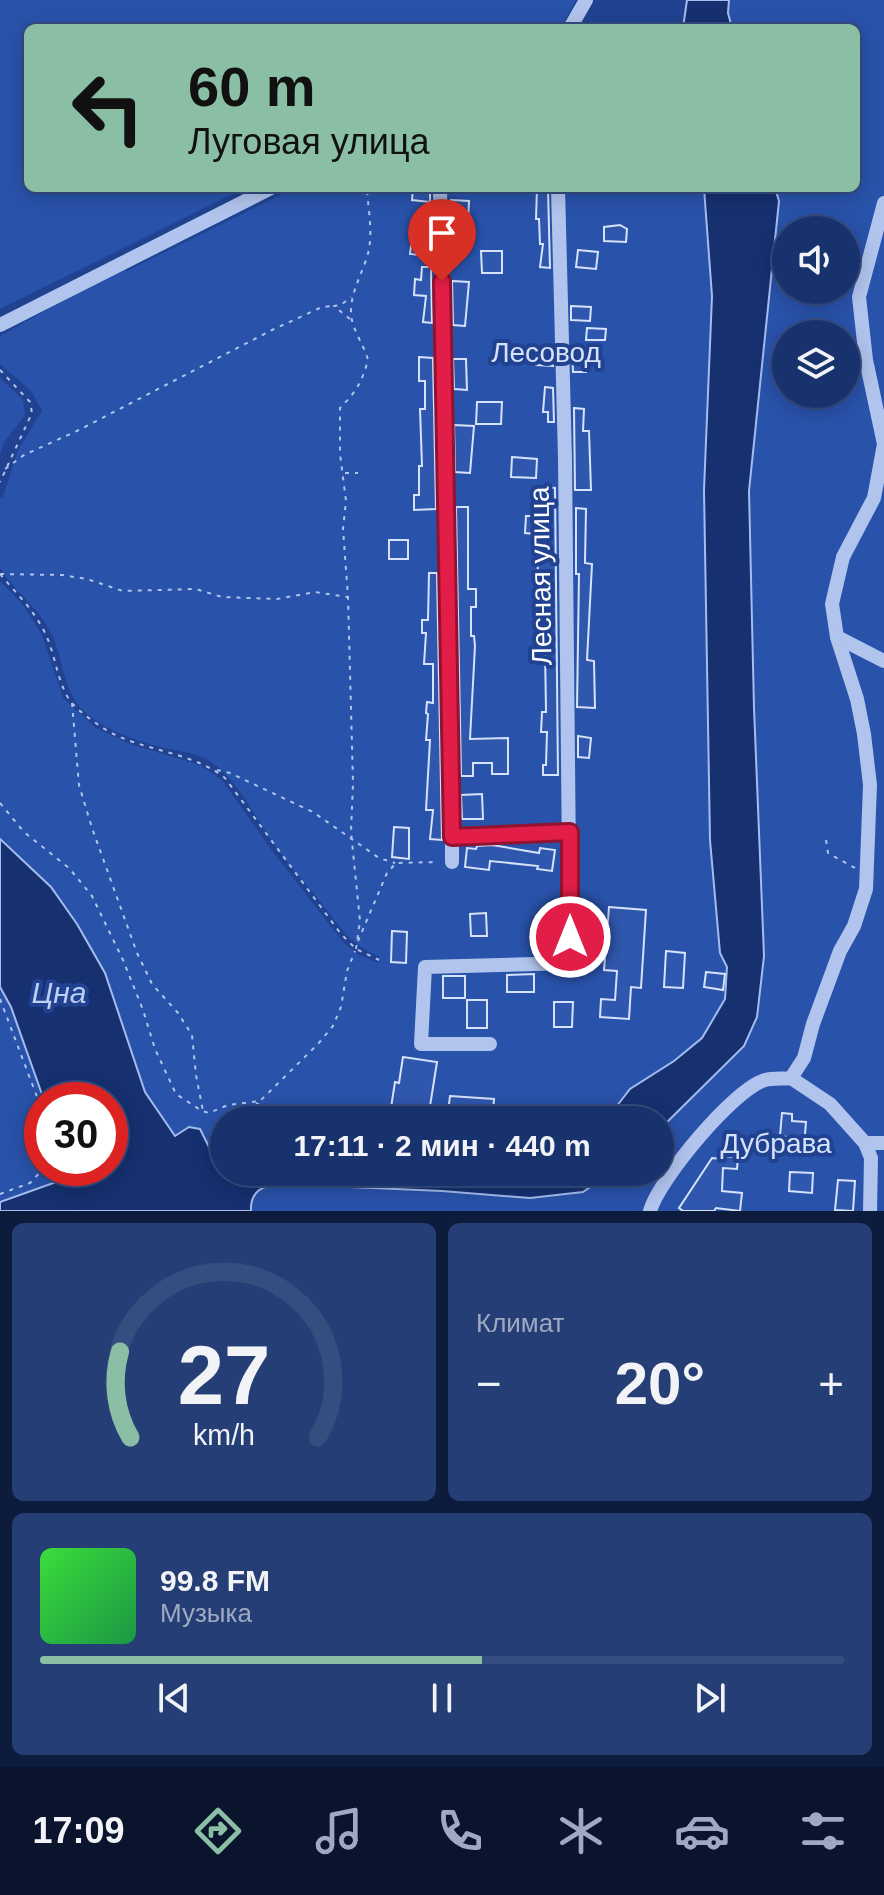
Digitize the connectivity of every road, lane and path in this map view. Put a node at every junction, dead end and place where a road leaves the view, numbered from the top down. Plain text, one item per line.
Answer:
1 (586, 0) edge
2 (572, 24) edge
3 (263, 192) edge
4 (367, 192) edge
5 (440, 192) edge
6 (558, 192) edge
7 (884, 203) edge
8 (354, 293) junction
9 (334, 306) junction
10 (352, 321) junction
11 (0, 325) edge
12 (0, 370) edge
13 (5, 469) junction
14 (344, 473) junction
15 (358, 473) dead end
16 (0, 482) edge
17 (0, 574) edge
18 (348, 597) junction
19 (837, 637) junction
20 (884, 661) edge
21 (72, 702) junction
22 (214, 769) junction
23 (0, 803) edge
24 (570, 832) junction
25 (352, 837) junction
26 (452, 837) junction
27 (826, 840) dead end
28 (452, 862) joint
29 (396, 863) junction
30 (867, 874) junction
31 (356, 949) junction
32 (379, 960) dead end
33 (0, 999) edge
34 (490, 1044) dead end
35 (791, 1078) junction
36 (32, 1082) edge
37 (255, 1103) junction
38 (260, 1106) edge
39 (203, 1111) junction
40 (865, 1143) junction
41 (884, 1143) edge
42 (24, 1185) edge
43 (0, 1194) edge
44 (650, 1211) edge
45 (870, 1211) edge

1 - 2 street
3 - 11 street
4 - 8 path
5 - 26 street
6 - 24 street, Лесная улица
7 - 19 street
8 - 9 path
8 - 10 path
9 - 10 path
9 - 13 path
10 - 14 path
12 - 13 path
13 - 16 path
14 - 15 path
14 - 18 path
17 - 18 path
17 - 21 path
18 - 25 path
19 - 20 street
19 - 30 street
21 - 22 path
21 - 39 path
22 - 25 path
22 - 31 path
23 - 39 path
24 - 26 street
24 - 34 street, Лесная улица
25 - 29 path
25 - 31 path
26 - 28 street
27 - 30 path
28 - 29 path
29 - 31 path
30 - 35 street
31 - 32 path
31 - 37 path
33 - 36 path
35 - 40 street
35 - 44 street
37 - 38 path
37 - 39 path
40 - 41 street
40 - 45 street
42 - 43 path

